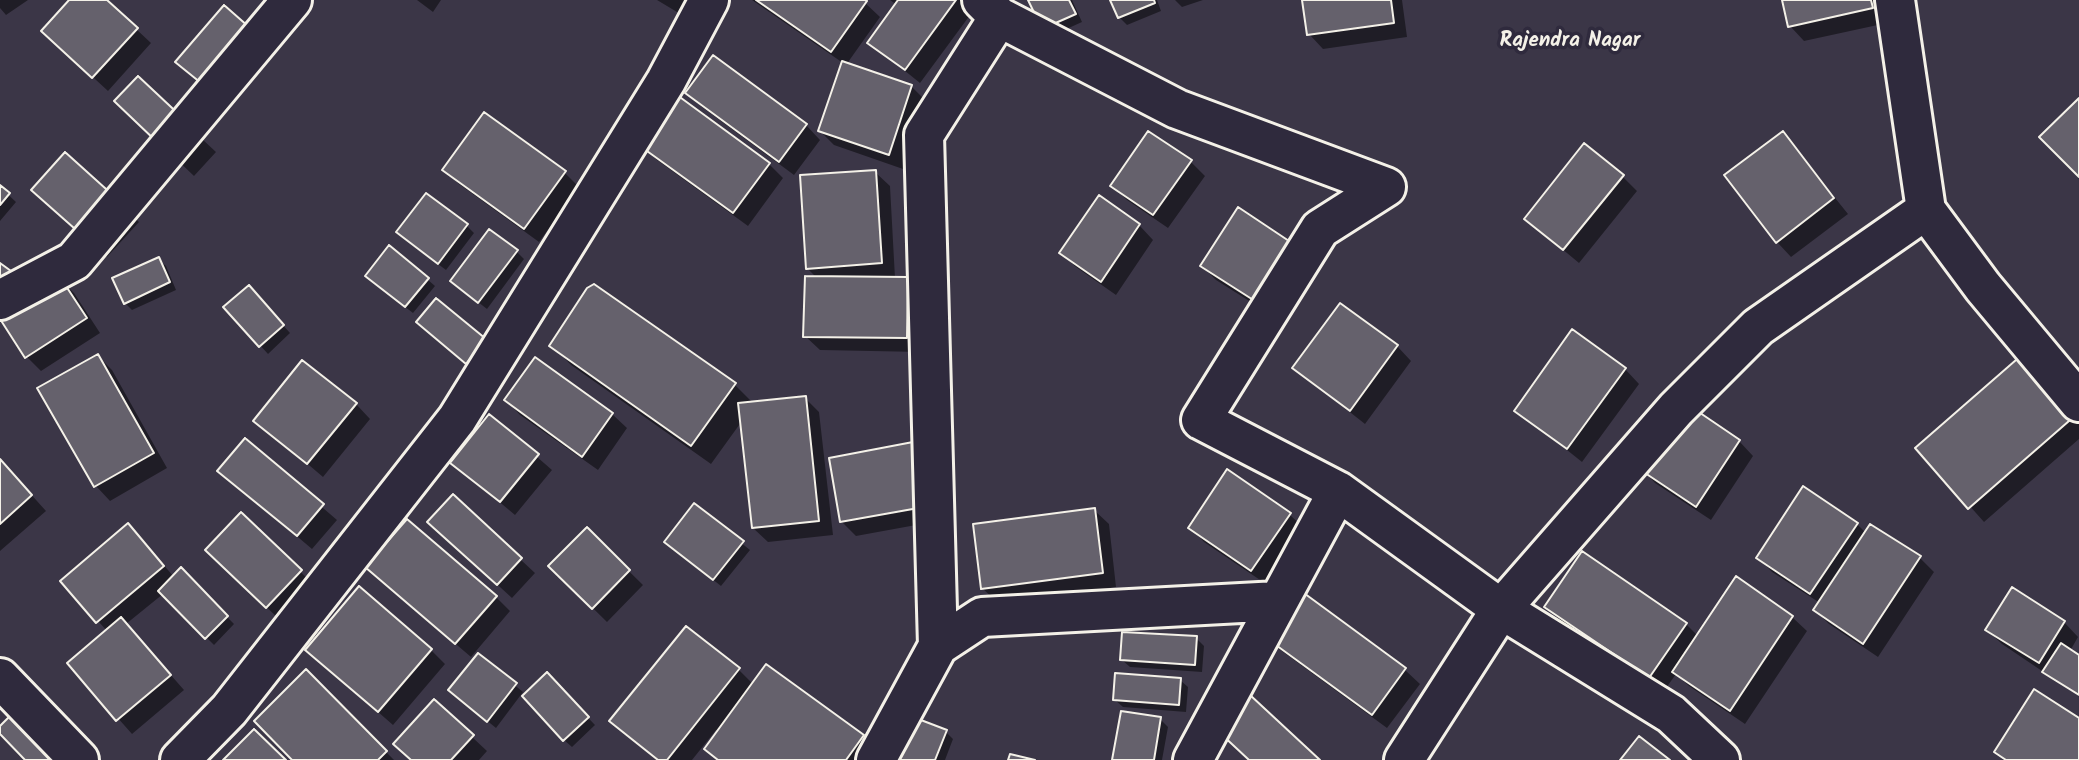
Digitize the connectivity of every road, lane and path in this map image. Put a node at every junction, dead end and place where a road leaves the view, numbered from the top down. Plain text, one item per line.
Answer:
1 (292, 0) edge
2 (709, 0) edge
3 (1895, 0) edge
4 (991, 9) edge
5 (1926, 211) junction
6 (0, 300) edge
7 (2079, 402) edge
8 (1338, 491) junction
9 (1278, 601) junction
10 (1502, 609) junction
11 (939, 646) junction
12 (0, 678) edge
13 (79, 760) edge
14 (180, 760) edge
15 (876, 760) edge
16 (1193, 760) edge
17 (1404, 760) edge
18 (1720, 760) edge

1 - 6 street
2 - 14 street
3 - 5 street
4 - 8 street
4 - 11 street
5 - 7 street
5 - 10 street
8 - 9 street
8 - 10 street
9 - 11 street
9 - 16 street
10 - 17 street
10 - 18 street
11 - 15 street
12 - 13 street

